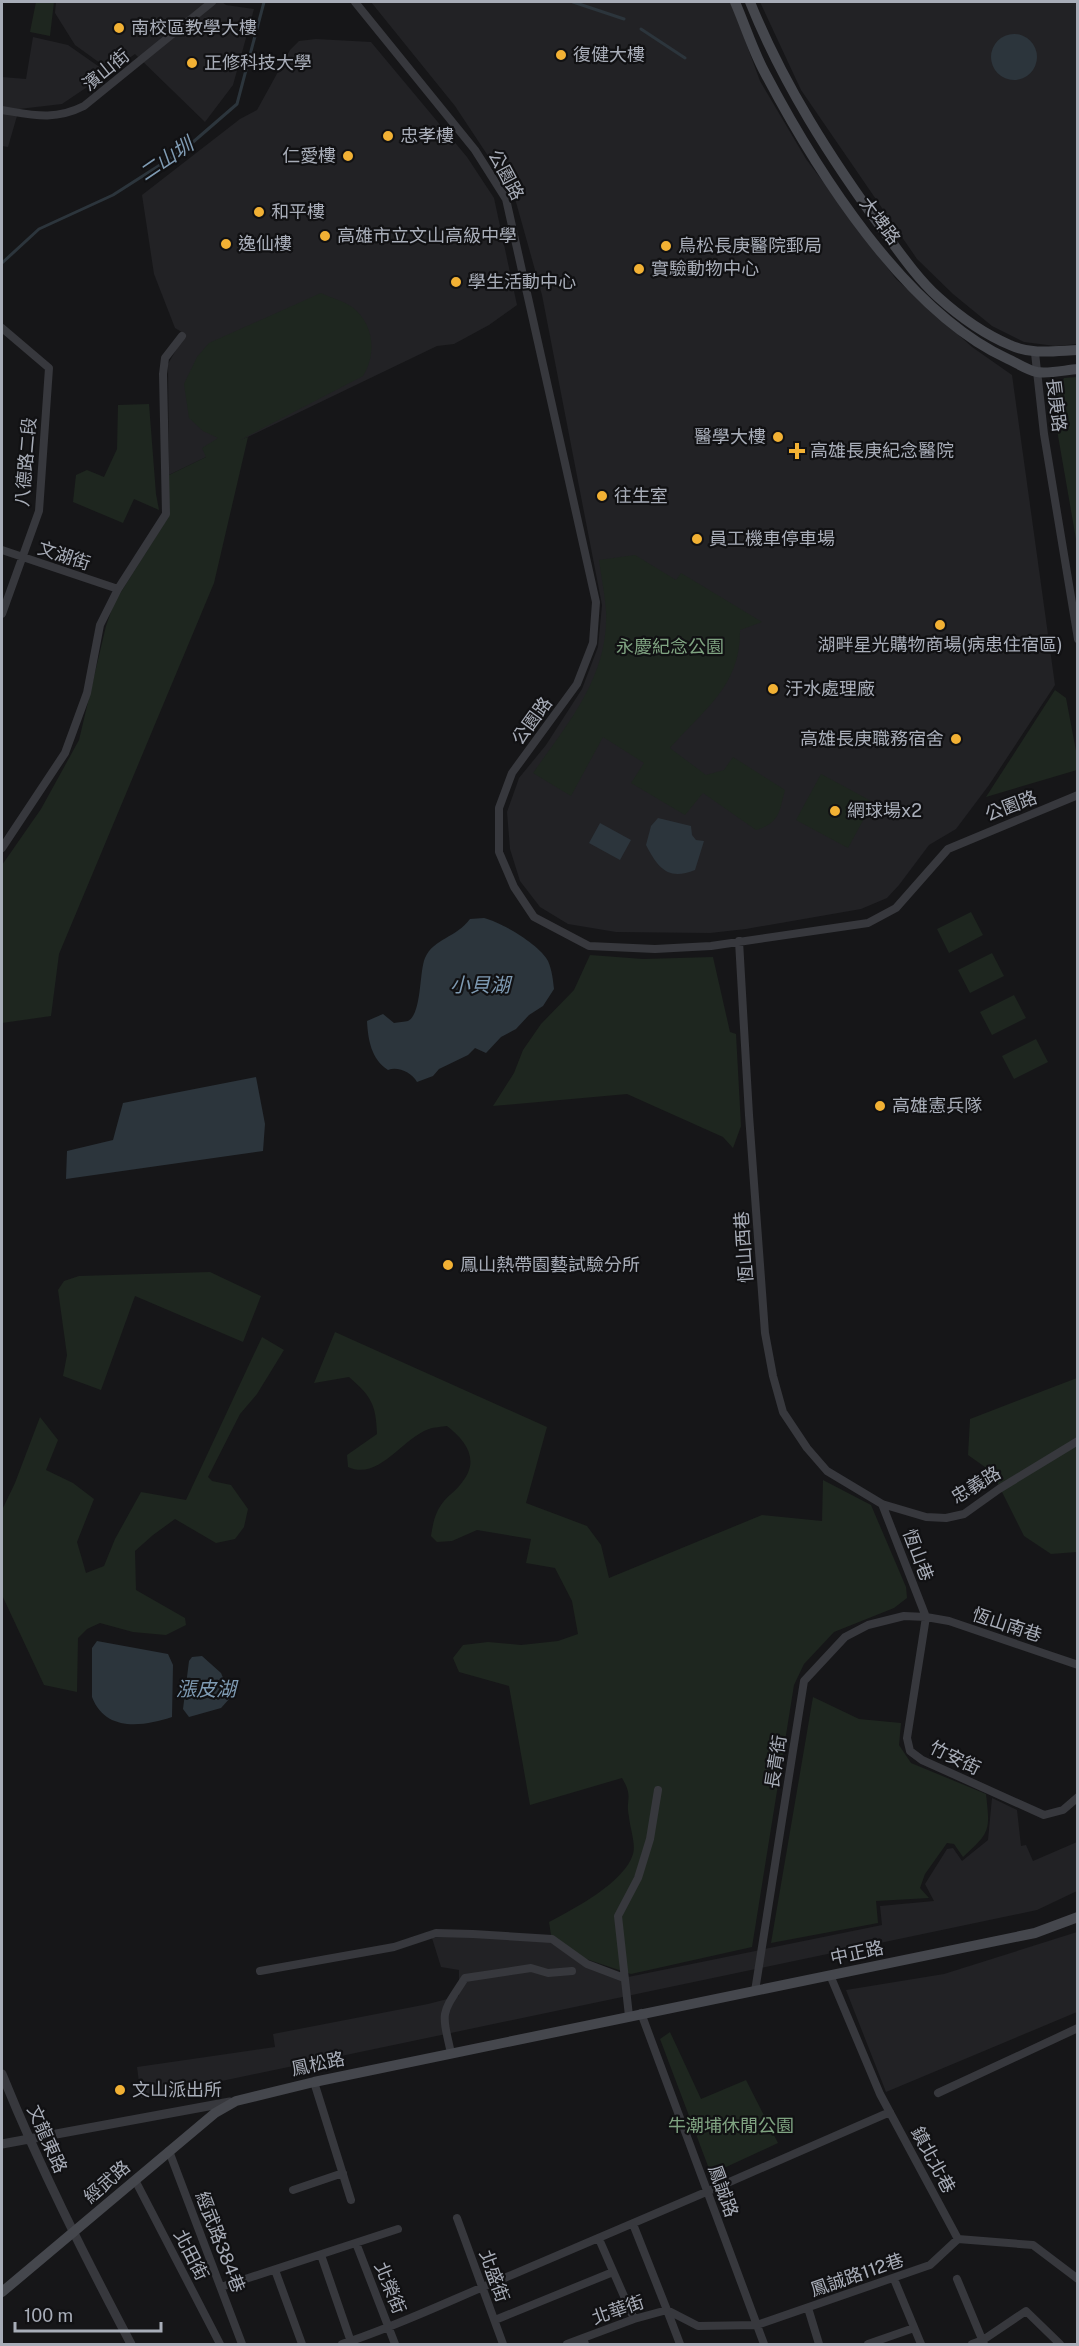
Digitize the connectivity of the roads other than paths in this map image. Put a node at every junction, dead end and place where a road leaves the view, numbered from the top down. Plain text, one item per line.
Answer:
1 (212, 2) edge
2 (355, 2) edge
3 (735, 2) edge
4 (750, 2) edge
5 (2, 110) edge
6 (2, 328) edge
7 (182, 336) dead end
8 (1077, 350) edge
9 (1035, 353) junction
10 (1077, 369) edge
11 (1037, 372) junction
12 (2, 550) edge
13 (22, 558) junction
14 (118, 589) junction
15 (2, 615) edge
16 (1077, 639) edge
17 (1077, 795) edge
18 (2, 848) edge
19 (739, 941) junction
20 (1077, 1441) edge
21 (882, 1504) junction
22 (926, 1617) junction
23 (1077, 1665) edge
24 (658, 1790) dead end
25 (1077, 1797) edge
26 (1077, 1917) edge
27 (260, 1971) dead end
28 (572, 1971) dead end
29 (830, 1975) junction
30 (624, 1978) junction
31 (756, 1991) junction
32 (641, 2013) junction
33 (629, 2016) junction
34 (1077, 2028) edge
35 (451, 2053) junction
36 (2, 2074) edge
37 (314, 2082) junction
38 (939, 2093) dead end
39 (236, 2102) junction
40 (890, 2112) junction
41 (27, 2138) junction
42 (2, 2144) edge
43 (170, 2151) junction
44 (343, 2173) junction
45 (135, 2180) junction
46 (293, 2190) dead end
47 (708, 2193) junction
48 (351, 2200) dead end
49 (457, 2218) dead end
50 (633, 2224) junction
51 (398, 2229) dead end
52 (72, 2234) junction
53 (599, 2239) junction
54 (958, 2239) junction
55 (356, 2243) junction
56 (321, 2254) junction
57 (275, 2270) junction
58 (613, 2272) junction
59 (894, 2279) junction
60 (957, 2279) dead end
61 (1077, 2279) edge
62 (482, 2287) junction
63 (221, 2288) junction
64 (2, 2292) edge
65 (808, 2308) junction
66 (667, 2310) junction
67 (634, 2319) junction
68 (495, 2320) junction
69 (757, 2325) junction
70 (390, 2328) junction
71 (915, 2328) junction
72 (584, 2341) edge
73 (351, 2342) junction
74 (984, 2342) edge
75 (499, 2343) edge
76 (130, 2344) edge
77 (220, 2344) edge
78 (242, 2344) edge
79 (302, 2344) edge
80 (342, 2344) edge
81 (395, 2344) edge
82 (567, 2344) edge
83 (680, 2344) edge
84 (764, 2344) edge
85 (819, 2344) edge
86 (868, 2344) edge
87 (921, 2344) edge
88 (972, 2344) edge
89 (1060, 2344) edge

1 - 5 street, 濱山街
2 - 19 street, 公園路
3 - 11 main road, 大埤路
4 - 9 main road, 大埤路
6 - 13 street, 八德路二段
7 - 14 street
8 - 9 main road, 大埤路
9 - 11 street, 長庚路
10 - 11 main road
11 - 16 street, 長庚路
12 - 13 street, 文湖街
13 - 14 street, 文湖街
13 - 15 street, 八德路二段
14 - 18 street
17 - 19 street, 公園路
19 - 21 street, 恆山西巷
20 - 21 street, 忠義路
21 - 22 street, 恆山巷
22 - 23 street, 恆山南巷
22 - 25 street, 竹安街
22 - 31 street, 長青街
24 - 30 street
26 - 29 main road, 中正路
27 - 30 street
28 - 35 street
29 - 31 main road, 中正路
29 - 40 street, 鎮北北巷
30 - 33 street
31 - 32 main road, 中正路
32 - 33 main road, 鳳松路
32 - 47 street, 鳳誠路
33 - 35 main road, 鳳松路
34 - 38 street
35 - 37 main road, 鳳松路
36 - 41 street, 文龍東路
37 - 39 main road, 鳳松路
37 - 44 street
39 - 41 street, 鳳松路
39 - 43 main road, 經武路
40 - 47 street
40 - 54 street, 鎮北北巷
41 - 42 street, 鳳松路
41 - 52 street, 文龍東路
43 - 45 main road, 經武路
43 - 63 street, 經武路384巷
44 - 46 street
44 - 48 street
45 - 52 main road, 經武路
45 - 77 street, 北田街
47 - 50 street
47 - 69 street, 鳳誠路
49 - 62 street, 北盛街
50 - 53 street
50 - 66 street
51 - 55 street
52 - 64 main road, 經武路
52 - 76 street, 文龍東路
53 - 58 street
53 - 62 street
54 - 59 street, 鳳誠路112巷
54 - 61 street
55 - 56 street
55 - 70 street, 北榮街
56 - 57 street
56 - 73 street
57 - 63 street
57 - 79 street
58 - 67 street
58 - 68 street
59 - 65 street, 鳳誠路112巷
59 - 71 street
60 - 74 street
62 - 68 street, 北盛街
62 - 70 street
63 - 78 street, 經武路384巷
65 - 69 street, 鳳誠路112巷
65 - 85 street
66 - 67 street, 北華街
66 - 69 street, 鳳誠路112巷
66 - 83 street, 北華街
67 - 72 street, 北華街
68 - 75 street, 北盛街
69 - 84 street, 鳳誠路
70 - 73 street
70 - 81 street, 北榮街
71 - 86 street
71 - 87 street
72 - 82 street, 北華街
73 - 80 street
74 - 88 street
74 - 89 street

